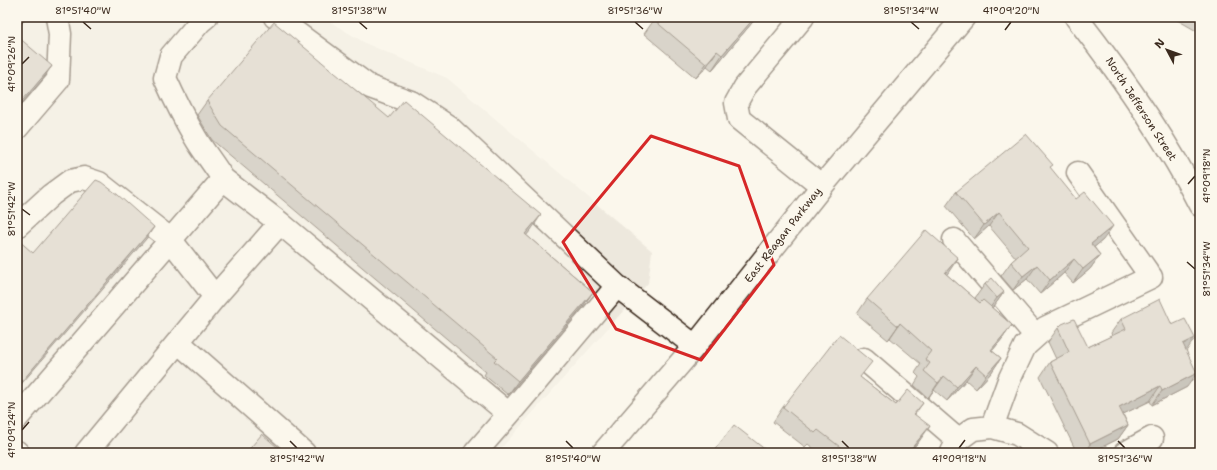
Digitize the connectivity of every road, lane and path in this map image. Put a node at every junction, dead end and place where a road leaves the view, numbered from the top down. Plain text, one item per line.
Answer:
1 (57, 17) edge
2 (206, 17) edge
3 (275, 17) edge
4 (803, 17) edge
5 (964, 17) edge
6 (1076, 17) edge
7 (17, 128) edge
8 (1078, 174) dead end
9 (223, 179) junction
10 (822, 186) junction
11 (1198, 197) edge
12 (280, 223) junction
13 (17, 226) edge
14 (170, 239) junction
15 (954, 240) dead end
16 (617, 286) junction
17 (215, 297) junction
18 (1036, 336) junction
19 (178, 342) junction
20 (695, 346) junction
21 (864, 359) edge
22 (509, 414) junction
23 (17, 418) edge
24 (992, 427) junction
25 (1152, 438) dead end
26 (955, 446) edge
27 (86, 453) edge
28 (304, 453) edge
29 (475, 453) edge
30 (603, 453) edge
31 (1047, 453) edge
32 (1125, 453) edge

1 - 7 street
2 - 9 street
3 - 16 street
4 - 10 street
5 - 10 street, East Reagan Parkway
6 - 11 street, North Jefferson Street
8 - 18 street
9 - 12 street
9 - 14 street
10 - 20 street, East Reagan Parkway
12 - 17 street
12 - 22 street
13 - 14 street
14 - 17 street
14 - 23 street
15 - 18 street
16 - 20 street
16 - 22 street
17 - 19 street
18 - 24 street
19 - 27 street
19 - 28 street
20 - 30 street, East Reagan Parkway
21 - 26 street
22 - 29 street
24 - 26 street
24 - 31 street
25 - 32 street

